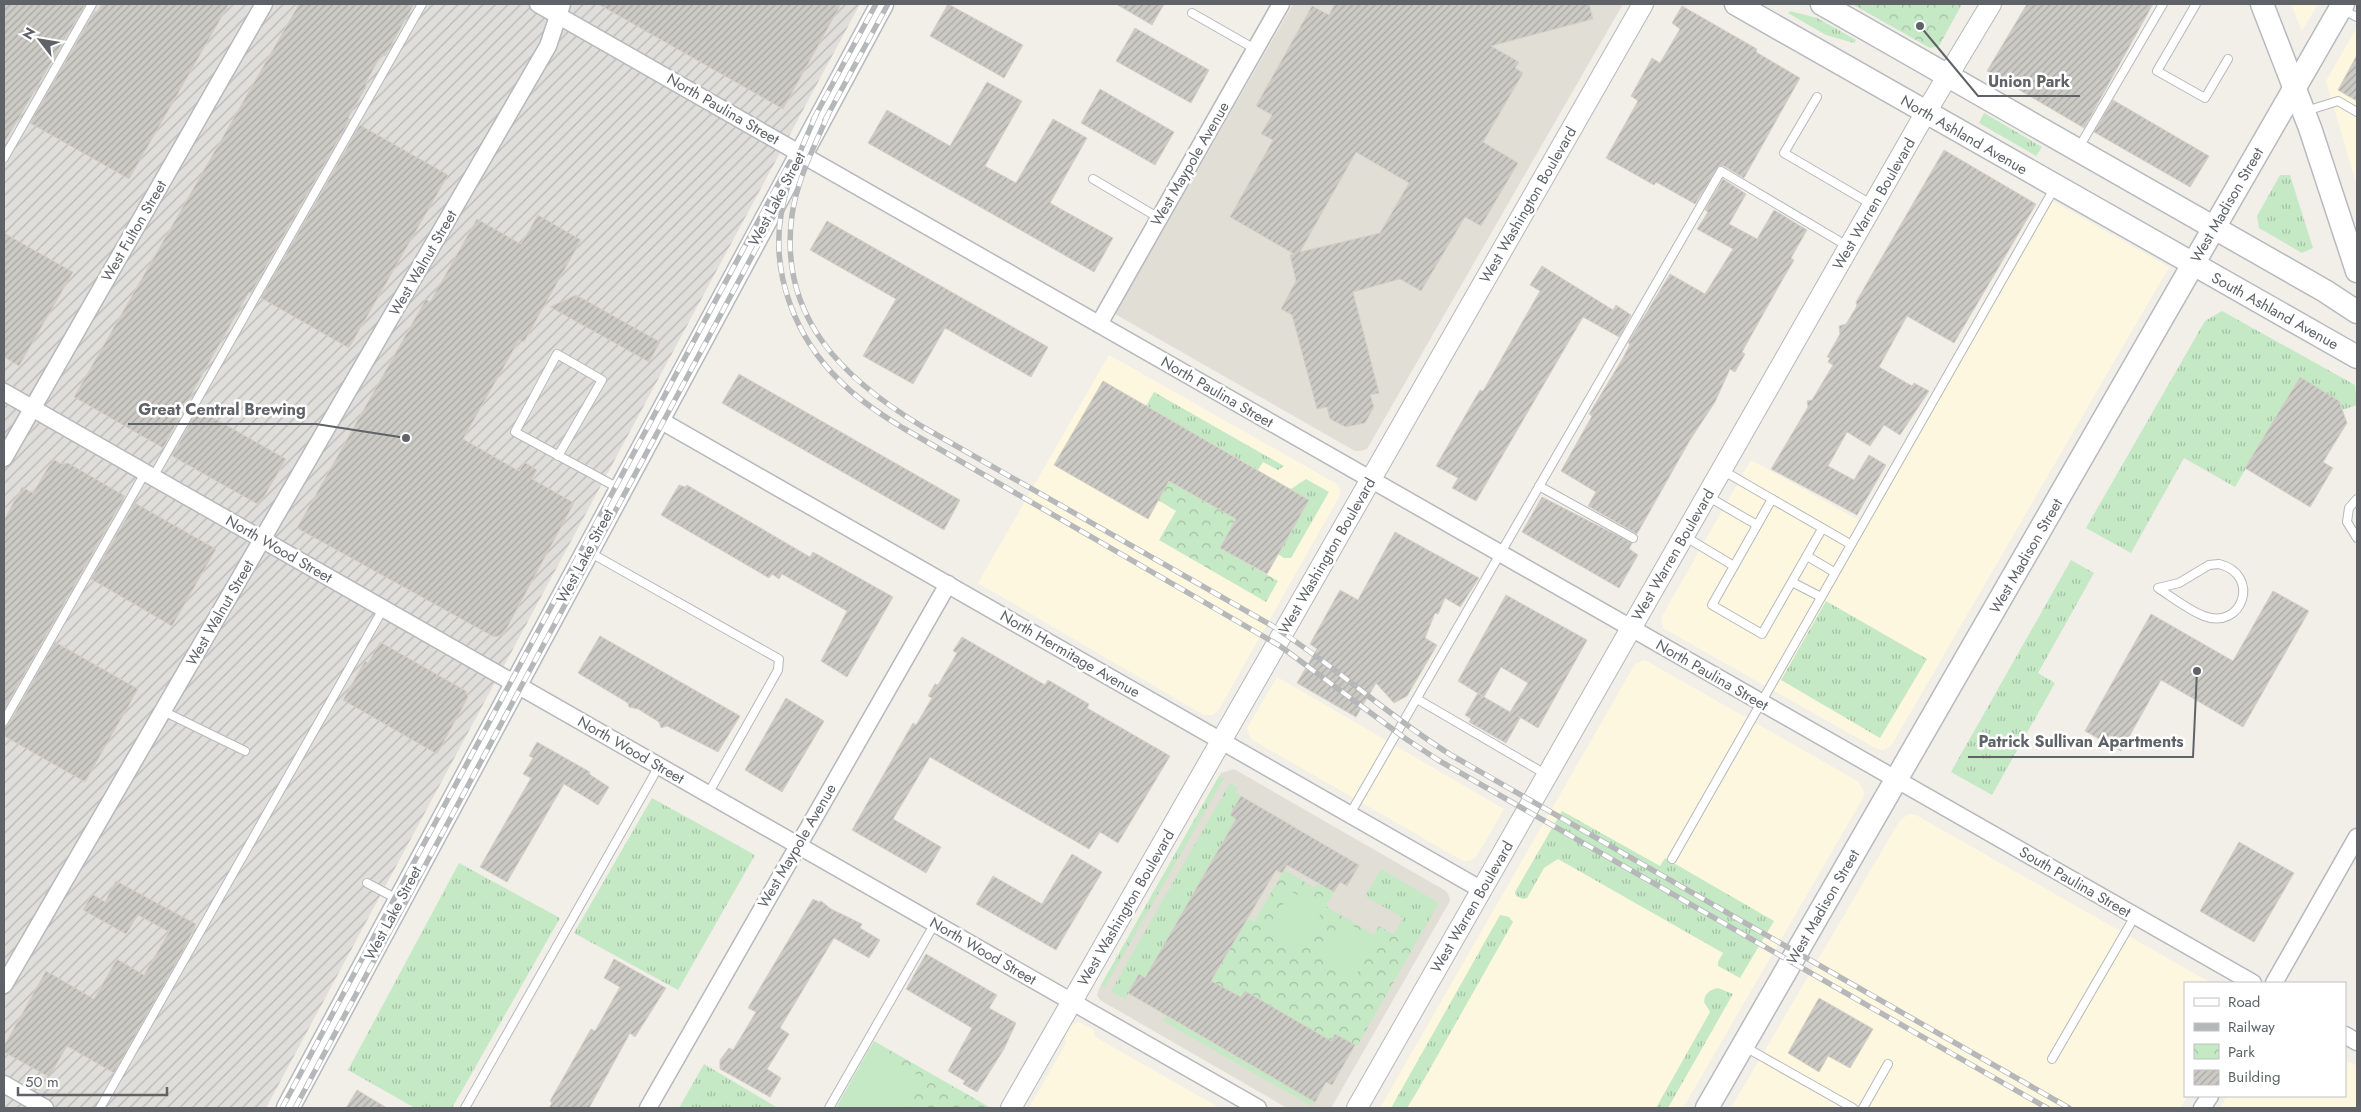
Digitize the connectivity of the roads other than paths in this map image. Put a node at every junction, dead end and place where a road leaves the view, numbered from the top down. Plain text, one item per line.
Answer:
1 (92, 4) edge
2 (264, 4) edge
3 (422, 4) edge
4 (538, 4) edge
5 (882, 4) edge
6 (1281, 4) edge
7 (1643, 4) edge
8 (1736, 4) edge
9 (1822, 4) edge
10 (1991, 4) edge
11 (2163, 4) edge
12 (2196, 4) edge
13 (2262, 4) edge
14 (560, 10) edge
15 (2347, 10) edge
16 (1192, 13) dead end
17 (1255, 49) junction
18 (2228, 59) dead end
19 (1948, 76) junction
20 (2295, 87) junction
21 (1817, 97) dead end
22 (1926, 112) junction
23 (2304, 112) junction
24 (2357, 112) edge
25 (2077, 150) junction
26 (802, 153) junction
27 (4, 158) edge
28 (1093, 179) dead end
29 (2055, 187) junction
30 (1873, 205) junction
31 (1159, 218) junction
32 (2214, 228) junction
33 (1849, 247) junction
34 (2193, 265) junction
35 (2357, 271) edge
36 (2357, 312) edge
37 (1099, 324) junction
38 (2357, 357) edge
39 (4, 392) edge
40 (32, 408) junction
41 (658, 419) junction
42 (558, 456) junction
43 (4, 458) edge
44 (1722, 470) junction
45 (149, 475) junction
46 (1371, 480) junction
47 (1539, 486) junction
48 (621, 489) junction
49 (1707, 496) junction
50 (1772, 499) junction
51 (2357, 499) edge
52 (1757, 526) junction
53 (1822, 529) junction
54 (1684, 536) junction
55 (1633, 538) dead end
56 (2357, 538) edge
57 (263, 540) junction
58 (1850, 544) junction
59 (588, 552) junction
60 (1500, 554) junction
61 (1807, 556) junction
62 (1734, 566) junction
63 (1834, 572) junction
64 (1792, 582) junction
65 (948, 584) junction
66 (2158, 588) joint
67 (1820, 597) junction
68 (383, 608) junction
69 (1631, 628) junction
70 (516, 684) junction
71 (1417, 699) junction
72 (1760, 702) junction
73 (163, 710) junction
74 (4, 721) edge
75 (1222, 741) junction
76 (245, 751) dead end
77 (659, 766) junction
78 (1548, 775) junction
79 (1896, 780) junction
80 (708, 794) junction
81 (1350, 814) junction
82 (2357, 837) edge
83 (798, 846) junction
84 (1672, 858) dead end
85 (367, 884) dead end
86 (1482, 890) junction
87 (400, 901) junction
88 (2135, 916) junction
89 (935, 924) junction
90 (2251, 982) edge
91 (2275, 982) edge
92 (4, 985) edge
93 (1072, 1002) junction
94 (2346, 1036) edge
95 (2357, 1042) edge
96 (1743, 1046) junction
97 (2052, 1059) dead end
98 (1888, 1064) dead end
99 (4, 1084) edge
100 (2209, 1097) edge
101 (45, 1108) edge
102 (100, 1108) edge
103 (288, 1108) edge
104 (465, 1108) edge
105 (648, 1108) edge
106 (829, 1108) edge
107 (1011, 1108) edge
108 (1258, 1108) edge
109 (1357, 1108) edge
110 (1707, 1108) edge
111 (1853, 1108) edge
112 (1863, 1108) edge
113 (2202, 1108) edge

1 - 27 lane
2 - 40 street, West Fulton Street
3 - 45 lane
4 - 14 street, North Paulina Street
5 - 26 main road, West Lake Street
6 - 17 street, West Maypole Avenue
7 - 46 street, West Washington Boulevard
8 - 22 main road, North Ashland Avenue
9 - 19 main road
10 - 19 street, West Warren Boulevard
11 - 25 lane
12 - 18 lane
13 - 20 main road
14 - 26 street, North Paulina Street
14 - 57 street, West Walnut Street
15 - 20 main road, West Madison Street
16 - 17 lane
17 - 31 street, West Maypole Avenue
19 - 22 street, West Warren Boulevard
19 - 25 main road
20 - 23 main road
20 - 32 main road, West Madison Street
21 - 30 lane
22 - 29 main road, North Ashland Avenue
22 - 30 street, West Warren Boulevard
23 - 24 lane
23 - 35 main road
25 - 32 main road
26 - 37 street, North Paulina Street
26 - 41 main road, West Lake Street
28 - 31 lane
29 - 34 main road, North Ashland Avenue
29 - 58 lane
30 - 33 street, West Warren Boulevard
31 - 37 street, West Maypole Avenue
32 - 34 main road, West Madison Street
32 - 36 main road
33 - 44 street, West Warren Boulevard
33 - 47 lane
34 - 38 main road, South Ashland Avenue
34 - 79 main road, West Madison Street
37 - 46 street, North Paulina Street
39 - 40 street, North Wood Street
40 - 43 street, West Fulton Street
40 - 45 street, North Wood Street
41 - 48 main road, West Lake Street
41 - 65 street, North Hermitage Avenue
42 - 42 lane
42 - 48 lane
44 - 49 street, West Warren Boulevard
44 - 50 lane
45 - 57 street, North Wood Street
45 - 74 lane
46 - 60 street, North Paulina Street
46 - 75 street, West Washington Boulevard
47 - 55 lane
47 - 60 lane
48 - 59 main road, West Lake Street
49 - 52 lane
49 - 54 street, West Warren Boulevard
50 - 52 lane
50 - 53 lane
51 - 56 lane
52 - 62 lane
53 - 58 lane
53 - 61 lane
54 - 62 lane
54 - 69 street, West Warren Boulevard
57 - 68 street, North Wood Street
57 - 73 street, West Walnut Street
58 - 63 lane
59 - 70 main road, West Lake Street
59 - 80 lane
60 - 69 street, North Paulina Street
60 - 71 lane
61 - 63 lane
61 - 64 lane
62 - 64 lane
63 - 67 lane
64 - 67 lane
65 - 75 street, North Hermitage Avenue
65 - 83 street, West Maypole Avenue
66 - 66 lane
67 - 72 lane
68 - 70 street, North Wood Street
68 - 102 lane
69 - 72 street, North Paulina Street
69 - 78 street, West Warren Boulevard
70 - 77 street, North Wood Street
70 - 87 main road, West Lake Street
71 - 78 lane
71 - 81 lane
72 - 79 street, North Paulina Street
72 - 84 lane
73 - 76 lane
73 - 92 street, West Walnut Street
75 - 81 street, North Hermitage Avenue
75 - 93 street, West Washington Boulevard
77 - 80 street, North Wood Street
77 - 104 lane
78 - 86 street, West Warren Boulevard
79 - 88 street, South Paulina Street
79 - 96 main road, West Madison Street
80 - 83 street, North Wood Street
81 - 86 street, North Hermitage Avenue
82 - 91 street
83 - 89 street, North Wood Street
83 - 105 street, West Maypole Avenue
85 - 87 lane
86 - 109 street, West Warren Boulevard
87 - 103 main road, West Lake Street
88 - 90 street, South Paulina Street
88 - 97 lane
89 - 93 street, North Wood Street
89 - 106 lane
93 - 107 street, West Washington Boulevard
93 - 108 street, North Wood Street
94 - 95 street
96 - 110 main road, West Madison Street
96 - 111 lane
98 - 112 lane
99 - 101 street
100 - 113 street

